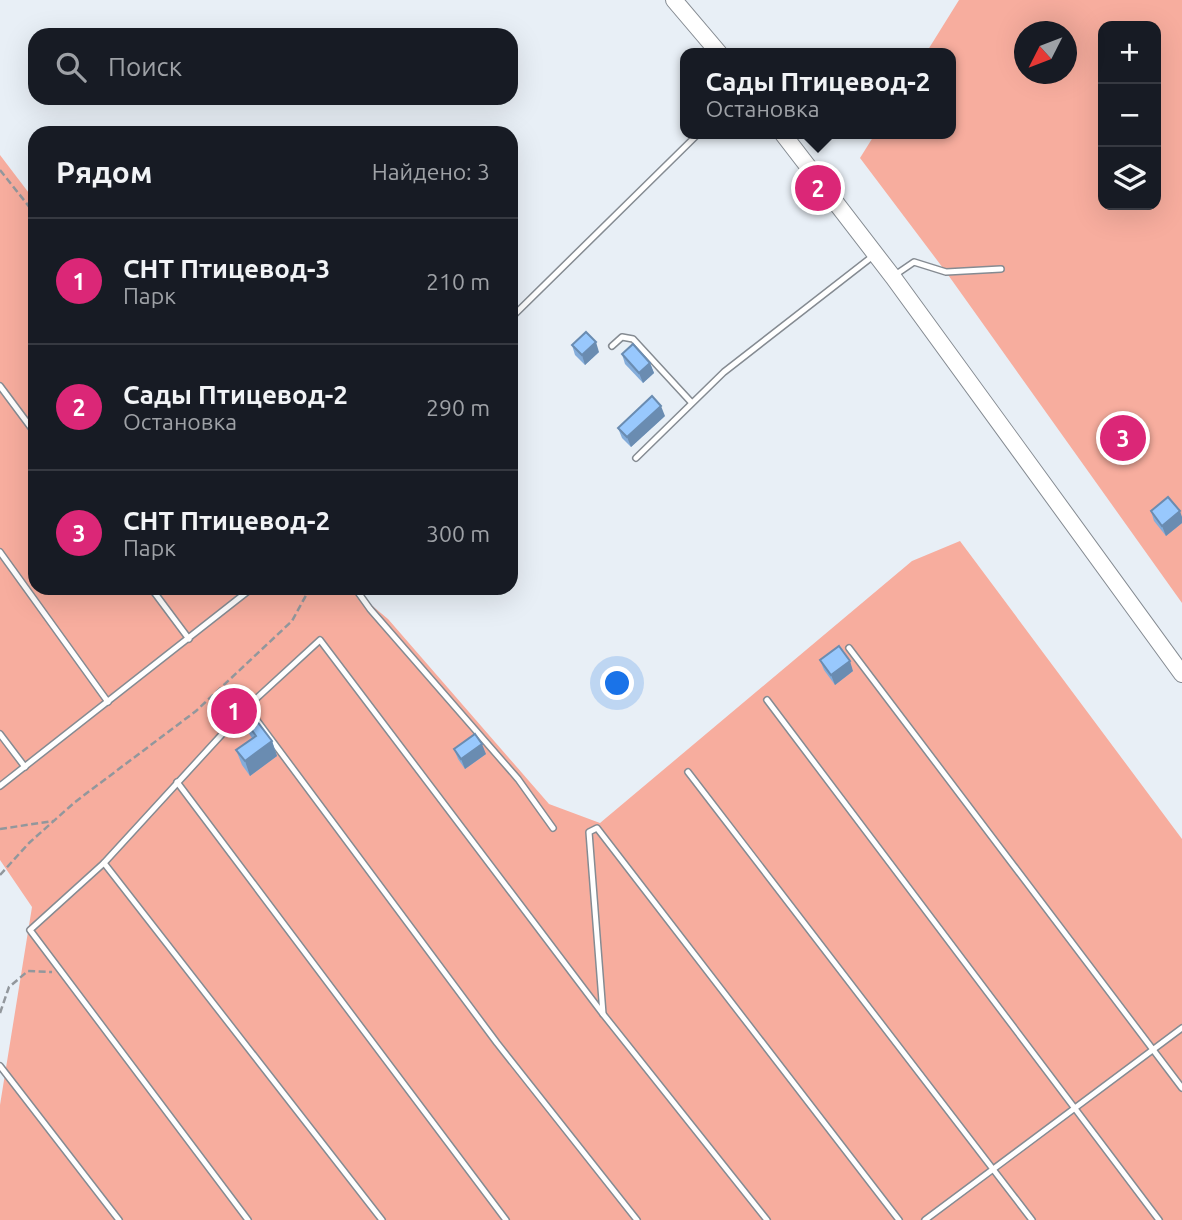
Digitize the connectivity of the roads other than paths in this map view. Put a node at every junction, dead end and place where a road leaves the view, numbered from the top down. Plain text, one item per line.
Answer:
1 (674, 0) edge
2 (715, 48) edge
3 (693, 139) edge
4 (787, 139) edge
5 (875, 254) junction
6 (1001, 269) dead end
7 (893, 277) junction
8 (518, 311) edge
9 (612, 346) dead end
10 (0, 386) edge
11 (691, 402) junction
12 (28, 424) edge
13 (636, 458) dead end
14 (0, 552) edge
15 (28, 591) edge
16 (31, 595) edge
17 (156, 595) edge
18 (244, 595) edge
19 (360, 595) edge
20 (189, 639) junction
21 (849, 648) dead end
22 (1182, 674) edge
23 (767, 699) dead end
24 (108, 702) junction
25 (247, 707) junction
26 (0, 734) edge
27 (25, 767) junction
28 (688, 772) dead end
29 (177, 782) junction
30 (0, 786) edge
31 (553, 828) dead end
32 (104, 863) junction
33 (603, 1014) junction
34 (1182, 1028) edge
35 (1152, 1049) junction
36 (0, 1066) edge
37 (1182, 1088) edge
38 (1075, 1107) junction
39 (993, 1168) junction
40 (119, 1220) edge
41 (248, 1220) edge
42 (382, 1220) edge
43 (506, 1220) edge
44 (638, 1220) edge
45 (768, 1220) edge
46 (899, 1220) edge
47 (925, 1220) edge
48 (1032, 1220) edge
49 (1159, 1220) edge

1 - 2 main road
3 - 8 lane
4 - 5 main road
5 - 7 main road
5 - 11 lane
6 - 7 lane
7 - 22 main road
9 - 11 lane
10 - 12 lane
11 - 13 lane
14 - 15 lane
16 - 24 lane
17 - 20 lane
18 - 20 lane
19 - 31 lane
20 - 24 lane
21 - 35 lane
23 - 38 lane
24 - 27 lane
25 - 29 lane
25 - 33 lane
25 - 44 lane
26 - 27 lane
27 - 30 lane
28 - 39 lane
29 - 32 lane
29 - 43 lane
32 - 41 lane
32 - 42 lane
33 - 45 lane
33 - 46 lane
34 - 35 lane
35 - 37 lane
35 - 38 lane
36 - 40 lane
38 - 39 lane
38 - 49 lane
39 - 47 lane
39 - 48 lane

